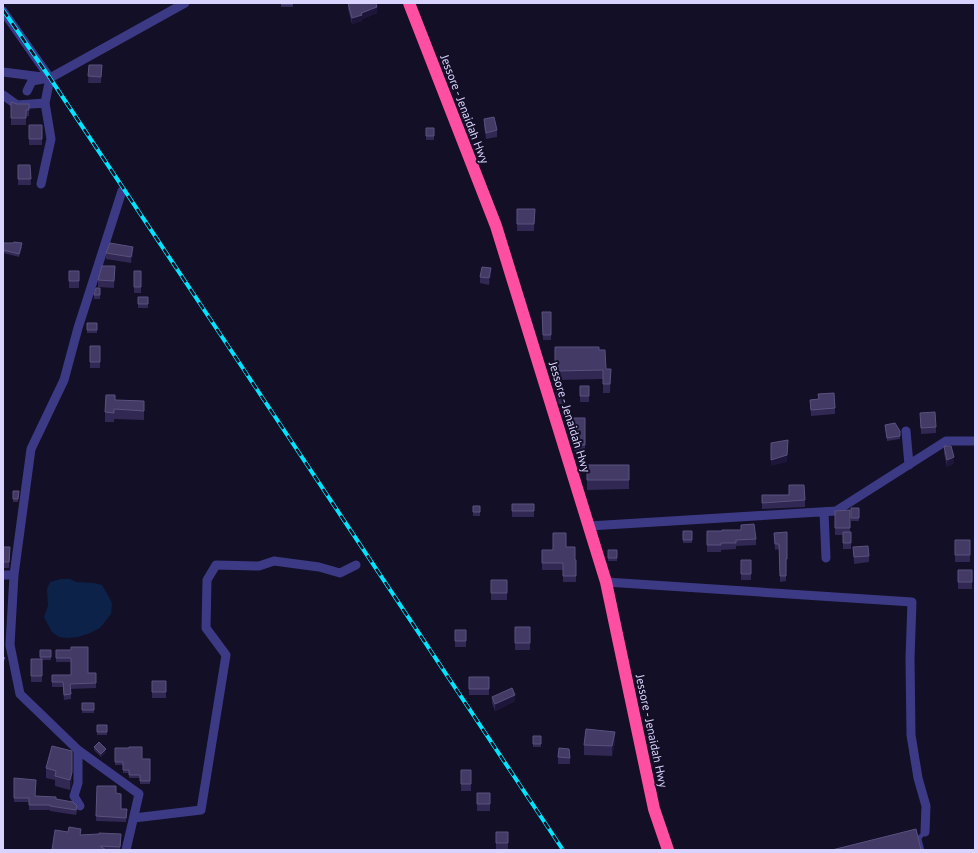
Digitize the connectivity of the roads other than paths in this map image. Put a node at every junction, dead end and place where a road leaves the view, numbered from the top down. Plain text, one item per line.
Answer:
1 (185, 3) edge
2 (408, 3) edge
3 (3, 12) edge
4 (3, 72) edge
5 (50, 78) junction
6 (27, 91) dead end
7 (3, 95) edge
8 (45, 103) junction
9 (41, 184) dead end
10 (122, 191) dead end
11 (906, 432) dead end
12 (975, 441) edge
13 (909, 465) junction
14 (824, 512) junction
15 (589, 526) junction
16 (826, 558) dead end
17 (356, 565) dead end
18 (3, 575) edge
19 (14, 575) junction
20 (606, 582) junction
21 (78, 750) junction
22 (80, 806) dead end
23 (134, 818) junction
24 (925, 832) joint
25 (126, 850) edge
26 (668, 850) edge
27 (922, 850) edge

1 - 5 street
2 - 15 highway, Jessore - Jenaidah Hwy
3 - 5 street
4 - 5 street
5 - 6 street
5 - 8 street
7 - 8 street
8 - 9 street
10 - 19 street
11 - 13 street
12 - 13 street
13 - 14 street
14 - 15 street
14 - 16 street
15 - 20 highway, Jessore - Jenaidah Hwy
17 - 23 street
18 - 19 street
19 - 21 street
20 - 24 street
20 - 26 highway, Jessore - Jenaidah Hwy
21 - 22 street
21 - 23 street
23 - 25 street
24 - 27 lane

